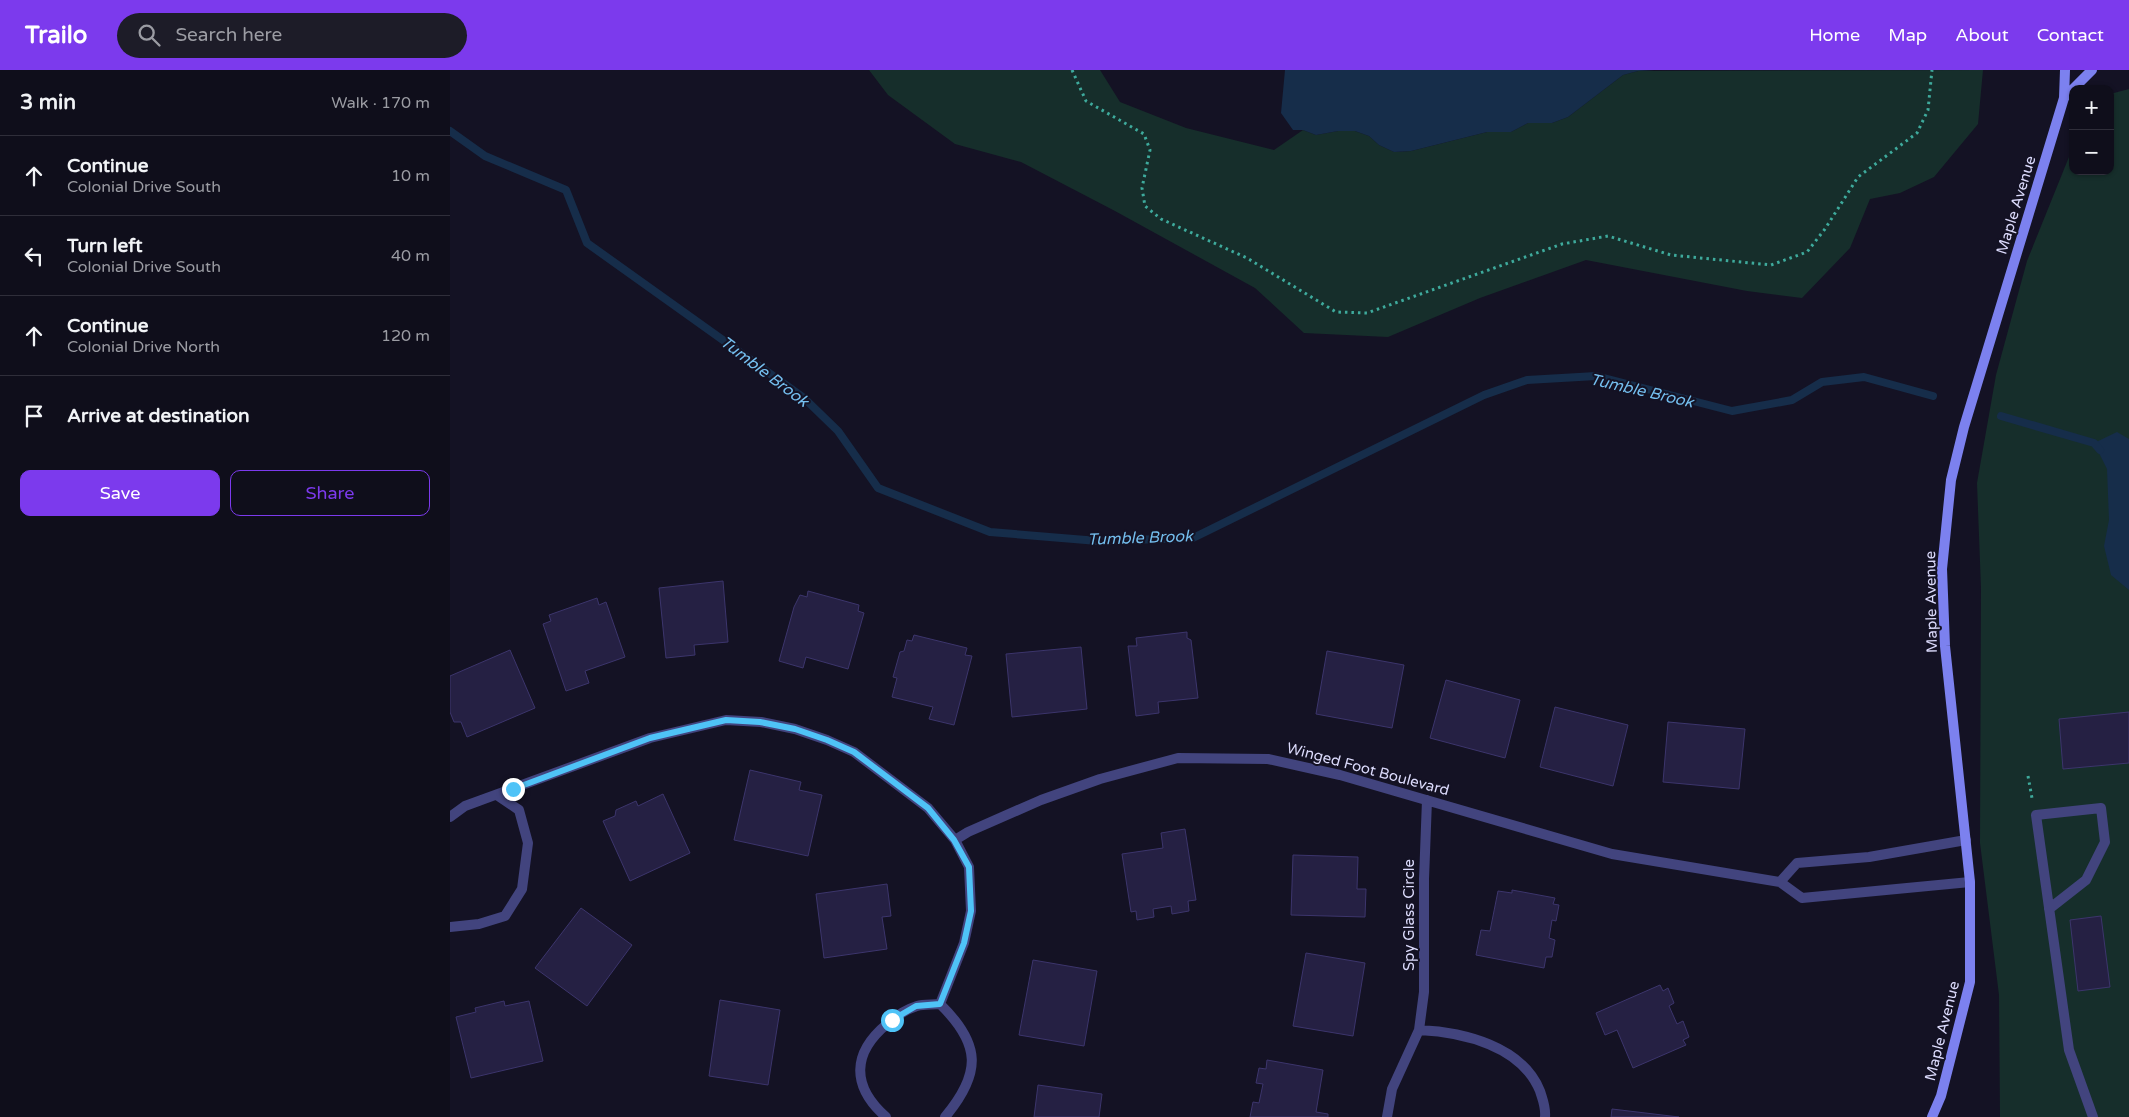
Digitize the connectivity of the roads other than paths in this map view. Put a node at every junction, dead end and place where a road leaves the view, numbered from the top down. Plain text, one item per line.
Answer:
1 (2065, 70) edge
2 (2092, 70) edge
3 (2064, 98) junction
4 (497, 795) junction
5 (1427, 800) junction
6 (450, 817) edge
7 (954, 840) junction
8 (1966, 840) junction
9 (1780, 882) junction
10 (1970, 882) junction
11 (2049, 909) junction
12 (450, 926) edge
13 (940, 1004) junction
14 (1419, 1030) junction
15 (886, 1117) edge
16 (945, 1117) edge
17 (1386, 1117) edge
18 (1545, 1117) edge
19 (1932, 1117) edge
20 (2093, 1117) edge

1 - 3 street, Maple Avenue
2 - 3 street, Maple Avenue
3 - 8 street, Maple Avenue
4 - 6 street
4 - 7 street
4 - 12 street
5 - 7 street, Winged Foot Boulevard
5 - 9 street, Winged Foot Boulevard
5 - 14 street, Spy Glass Circle
7 - 13 street
8 - 9 street
8 - 10 street, Maple Avenue
9 - 10 street, Winged Foot Boulevard
10 - 19 street, Maple Avenue
11 - 11 street
11 - 20 street
13 - 15 street
13 - 16 street
14 - 17 street, Spy Glass Circle
14 - 18 street

